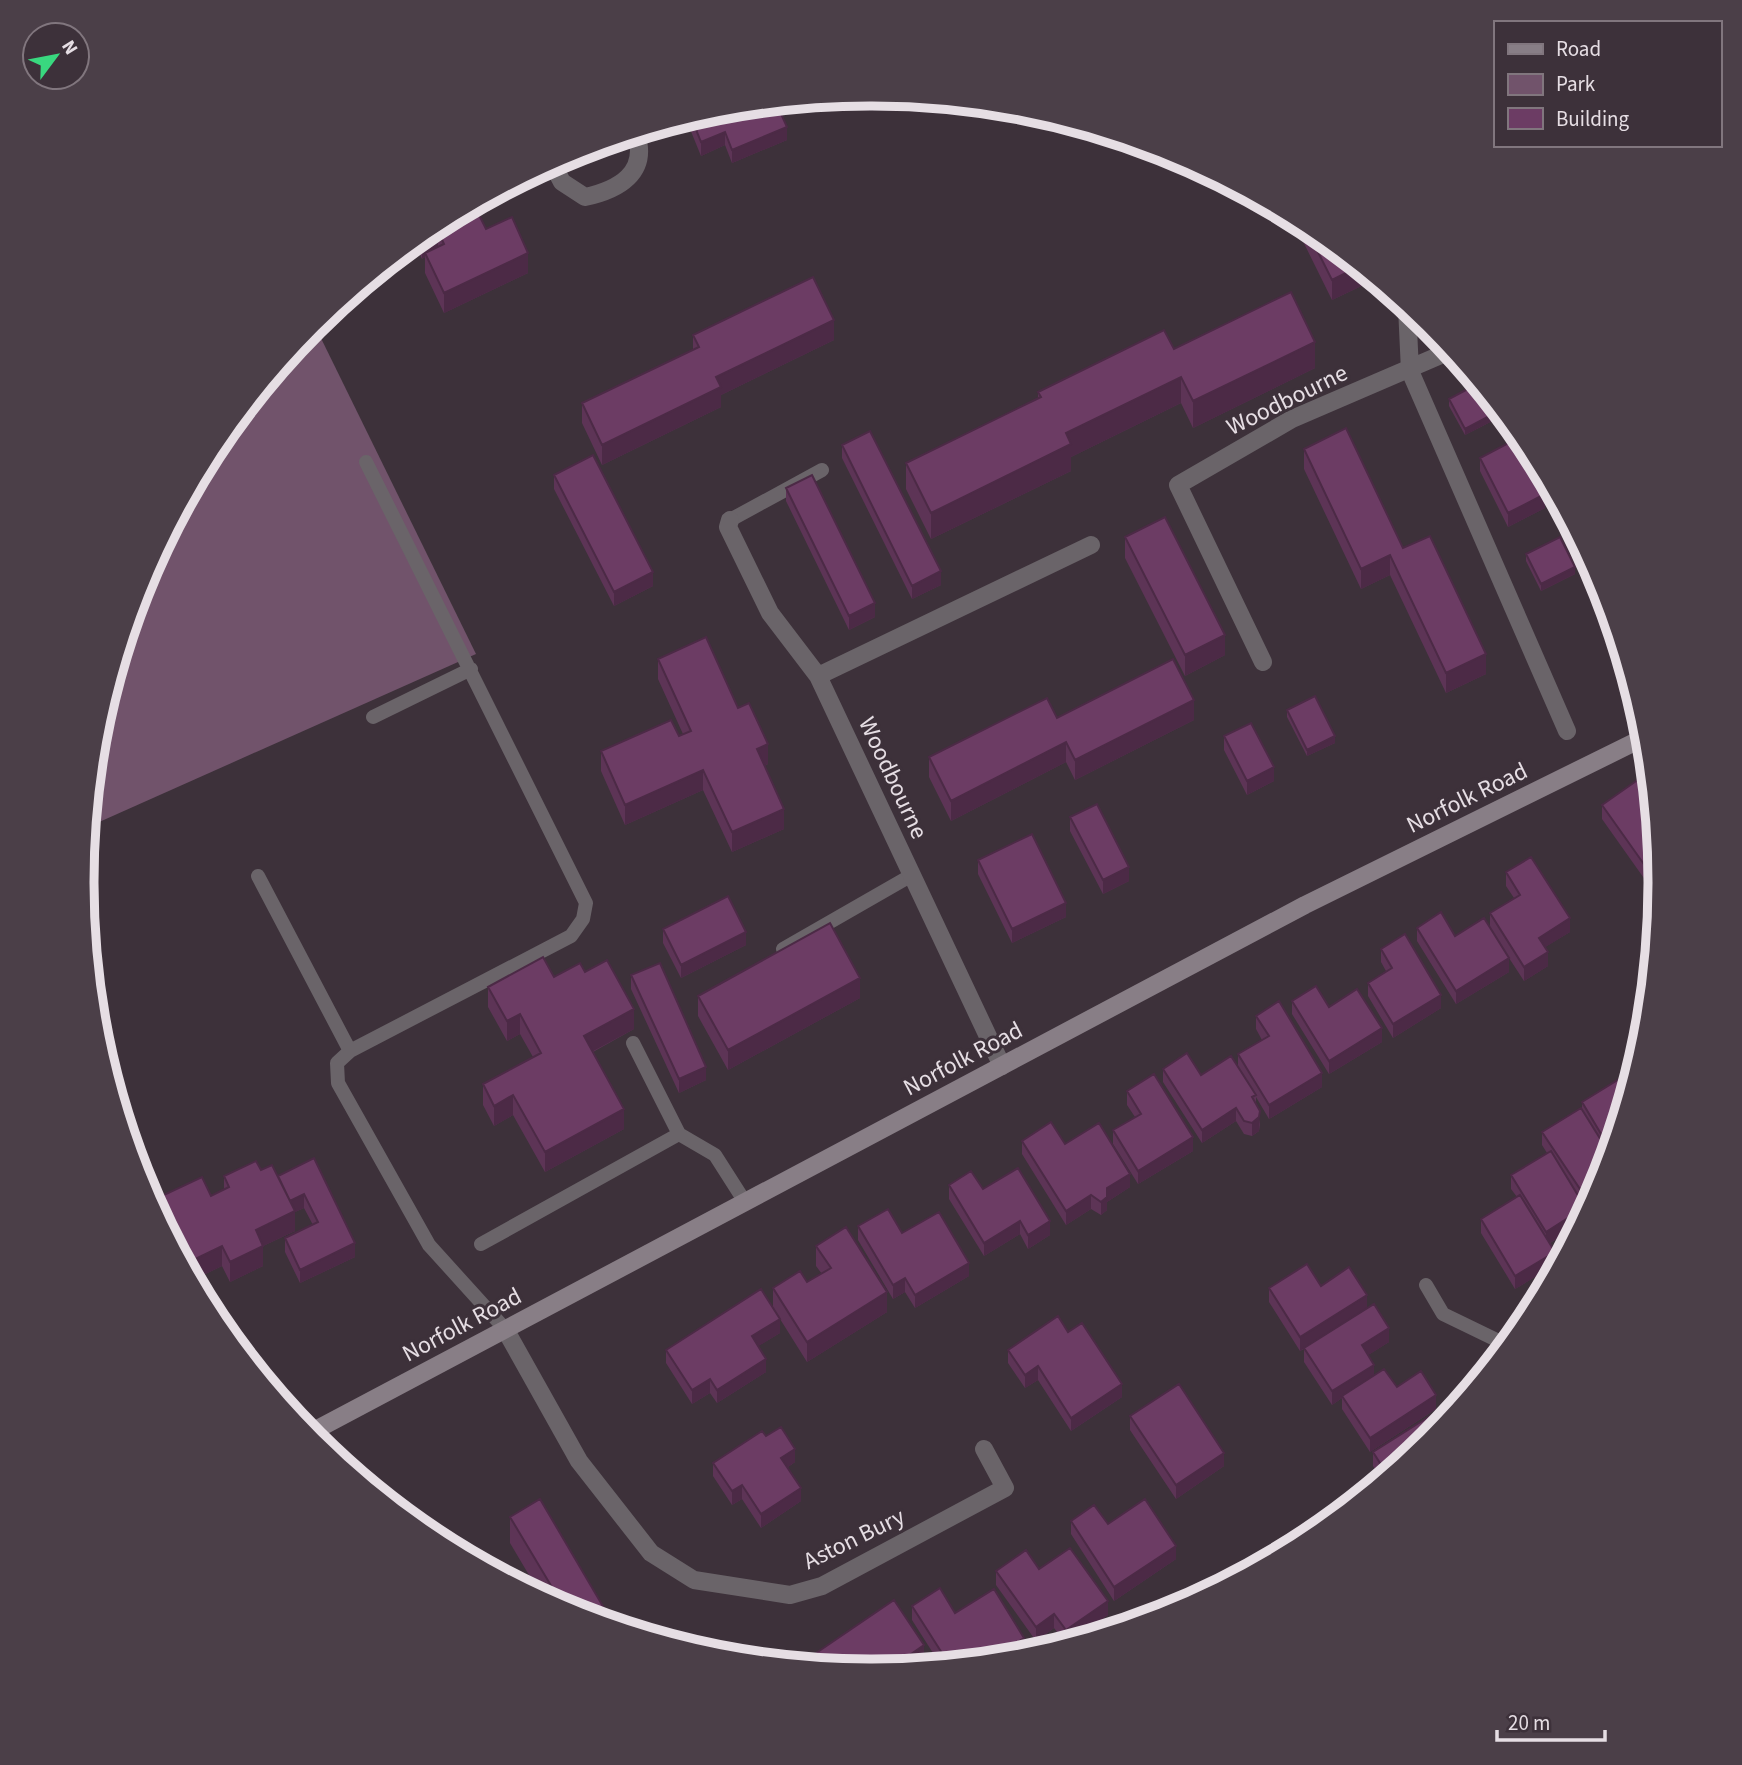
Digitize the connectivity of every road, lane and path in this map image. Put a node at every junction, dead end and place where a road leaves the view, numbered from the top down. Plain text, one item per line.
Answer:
1 (639, 142) edge
2 (557, 173) edge
3 (1408, 322) edge
4 (1441, 356) edge
5 (1410, 371) junction
6 (366, 462) dead end
7 (822, 470) dead end
8 (730, 520) joint
9 (1091, 545) dead end
10 (1263, 662) dead end
11 (471, 669) junction
12 (818, 676) junction
13 (373, 717) dead end
14 (1567, 731) dead end
15 (1635, 742) edge
16 (912, 875) junction
17 (258, 876) dead end
18 (773, 955) edge
19 (633, 1043) dead end
20 (350, 1051) junction
21 (1002, 1066) junction
22 (679, 1134) junction
23 (745, 1202) junction
24 (481, 1244) dead end
25 (1426, 1285) dead end
26 (506, 1329) junction
27 (1498, 1340) edge
28 (319, 1428) edge
29 (984, 1449) dead end

1 - 2 street
3 - 5 street
4 - 5 street, Woodbourne
5 - 10 street, Woodbourne
5 - 14 street
6 - 11 lane
7 - 8 lane
8 - 12 street, Woodbourne
9 - 12 street
11 - 13 lane
11 - 20 lane
12 - 16 street, Woodbourne
15 - 21 main road, Norfolk Road
16 - 18 lane
16 - 21 street, Woodbourne
17 - 20 lane
19 - 22 lane
20 - 26 lane
21 - 23 main road, Norfolk Road
22 - 23 lane
22 - 24 lane
23 - 26 main road, Norfolk Road
25 - 27 lane
26 - 28 main road, Norfolk Road
26 - 29 street, Aston Bury

